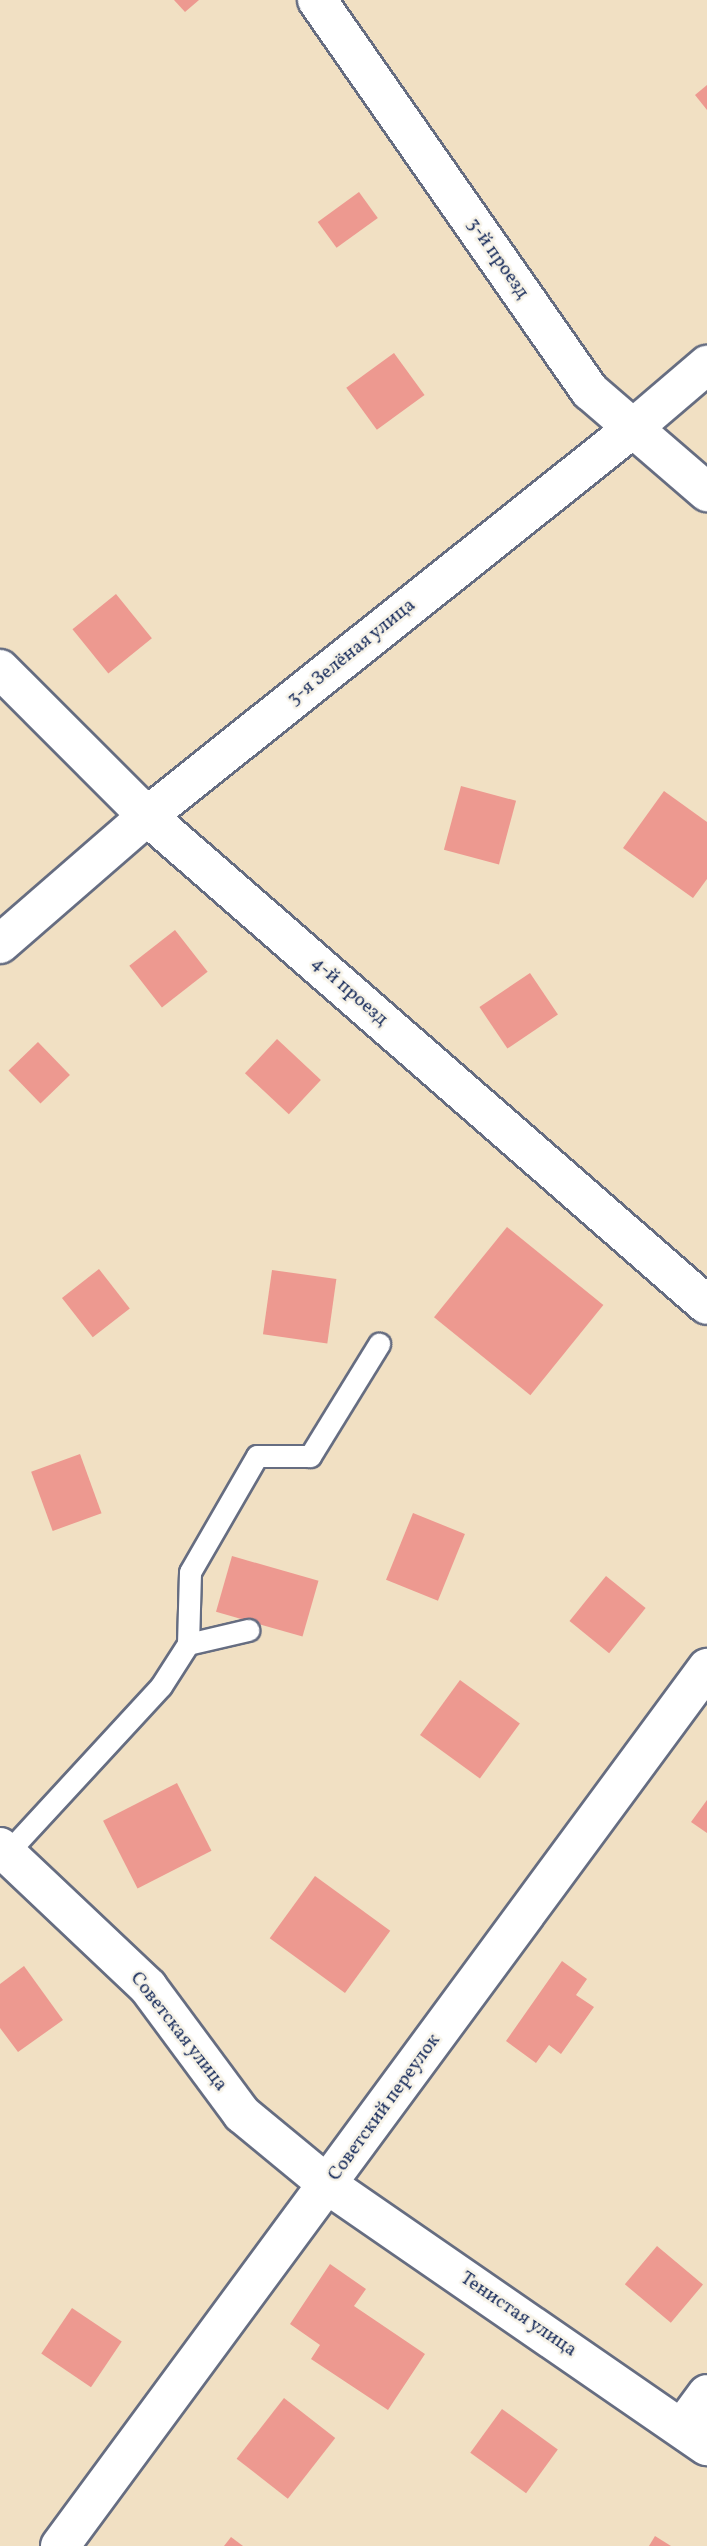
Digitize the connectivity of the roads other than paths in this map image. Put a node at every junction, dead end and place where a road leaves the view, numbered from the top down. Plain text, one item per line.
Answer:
1 (317, 0) edge
2 (707, 365) edge
3 (632, 429) junction
4 (707, 492) edge
5 (0, 669) edge
6 (147, 816) junction
7 (0, 944) edge
8 (707, 1305) edge
9 (379, 1344) dead end
10 (248, 1630) dead end
11 (188, 1644) junction
12 (707, 1668) edge
13 (4, 1850) edge
14 (328, 2185) junction
15 (707, 2394) edge
16 (695, 2437) edge
17 (60, 2546) edge

1 - 3 street, 3-й проезд
2 - 3 street, 3-я Зелёная улица
3 - 4 street, 3-й проезд
3 - 6 street, 3-я Зелёная улица
5 - 6 street, 4-й проезд
6 - 7 street, 3-я Зелёная улица
6 - 8 street, 4-й проезд
9 - 11 lane
10 - 11 lane
11 - 13 lane
12 - 14 street, Советский переулок
13 - 14 street, Советская улица
14 - 16 street, Тенистая улица
14 - 17 street, Советский переулок
15 - 16 street

